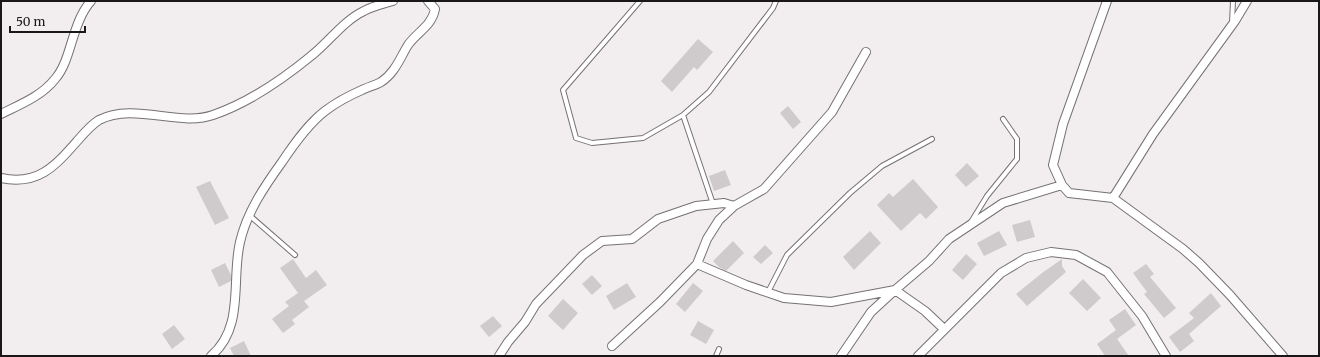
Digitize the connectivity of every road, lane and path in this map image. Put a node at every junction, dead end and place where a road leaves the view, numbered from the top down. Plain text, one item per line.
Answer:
1 (91, 1) edge
2 (393, 1) edge
3 (428, 1) edge
4 (640, 1) edge
5 (776, 1) edge
6 (1107, 1) edge
7 (1233, 1) edge
8 (1247, 1) edge
9 (1232, 25) junction
10 (866, 52) dead end
11 (1, 114) edge
12 (683, 115) junction
13 (1003, 119) dead end
14 (932, 139) dead end
15 (1, 178) edge
16 (1062, 185) junction
17 (1113, 198) junction
18 (713, 204) junction
19 (734, 206) junction
20 (249, 215) junction
21 (967, 227) junction
22 (295, 255) dead end
23 (697, 264) junction
24 (895, 290) junction
25 (768, 292) junction
26 (944, 329) junction
27 (612, 346) dead end
28 (719, 349) dead end
29 (211, 356) edge
30 (499, 356) edge
31 (716, 356) edge
32 (841, 356) edge
33 (918, 356) edge
34 (1166, 356) edge
35 (1283, 356) edge

1 - 11 street
2 - 15 street
3 - 20 street
4 - 12 lane
5 - 12 lane
6 - 16 street
7 - 9 lane
8 - 9 street
9 - 17 street
10 - 19 street
12 - 18 lane
13 - 21 lane
14 - 25 lane
16 - 17 street
16 - 21 street
17 - 35 street
18 - 19 street
18 - 30 street
19 - 23 street
20 - 22 lane
20 - 29 street
21 - 24 street
23 - 25 street
23 - 27 street
24 - 25 street
24 - 26 street
24 - 32 street
26 - 33 street
26 - 34 street
28 - 31 lane

